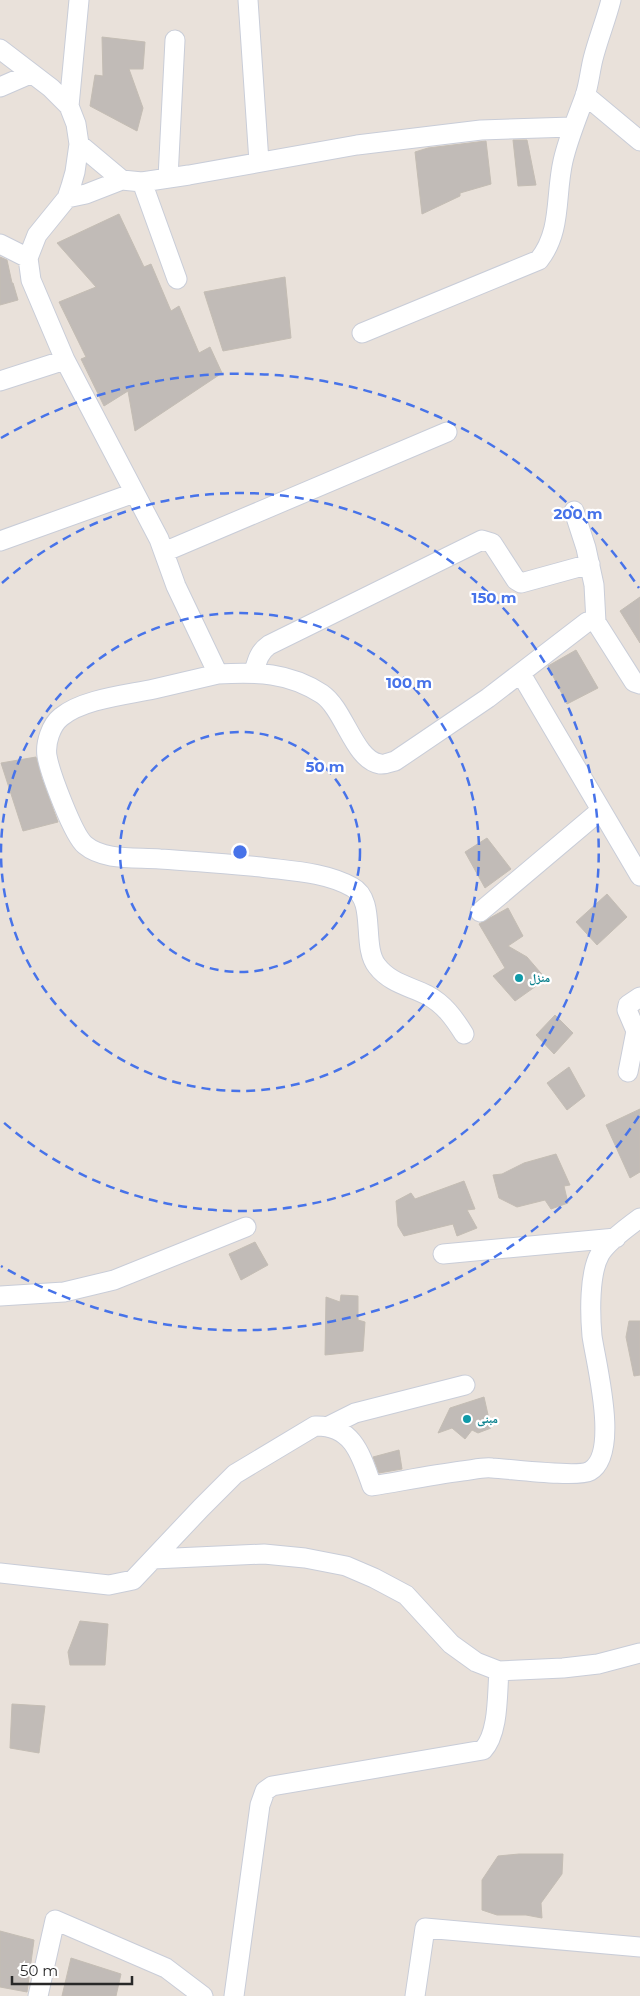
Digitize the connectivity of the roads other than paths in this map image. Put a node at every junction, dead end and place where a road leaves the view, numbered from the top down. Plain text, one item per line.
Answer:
1 (79, 0) edge
2 (248, 0) edge
3 (611, 0) edge
4 (175, 40) dead end
5 (0, 49) edge
6 (30, 74) junction
7 (0, 87) edge
8 (585, 94) junction
9 (69, 106) junction
10 (572, 127) junction
11 (640, 141) edge
12 (78, 144) junction
13 (259, 162) junction
14 (168, 178) junction
15 (122, 180) junction
16 (142, 182) junction
17 (66, 198) junction
18 (0, 244) edge
19 (28, 258) junction
20 (177, 279) dead end
21 (362, 334) dead end
22 (65, 360) junction
23 (0, 381) edge
24 (447, 432) dead end
25 (134, 493) junction
26 (574, 511) dead end
27 (0, 541) edge
28 (164, 552) junction
29 (590, 564) junction
30 (596, 622) junction
31 (254, 672) junction
32 (218, 674) junction
33 (521, 674) junction
34 (640, 684) edge
35 (601, 810) junction
36 (640, 876) edge
37 (480, 912) dead end
38 (640, 997) edge
39 (464, 1034) dead end
40 (628, 1072) dead end
41 (640, 1218) edge
42 (246, 1226) dead end
43 (616, 1238) junction
44 (443, 1254) dead end
45 (0, 1296) edge
46 (464, 1385) dead end
47 (329, 1426) junction
48 (153, 1559) junction
49 (0, 1573) edge
50 (640, 1653) edge
51 (499, 1671) junction
52 (640, 1947) edge
53 (38, 1996) edge
54 (203, 1996) edge
55 (234, 1996) edge
56 (415, 1996) edge

1 - 9 street
2 - 13 street
3 - 8 street
4 - 14 street
5 - 6 street
6 - 7 street
6 - 9 street
8 - 10 street
8 - 11 street
9 - 12 street
10 - 13 street
10 - 21 street
12 - 15 street
12 - 17 street
13 - 14 street
14 - 16 street
15 - 16 street
15 - 17 street
16 - 20 street
17 - 19 street
18 - 19 street
19 - 22 street
22 - 23 street
22 - 25 street
24 - 28 street
25 - 27 street
25 - 28 street
26 - 29 street
28 - 32 street
29 - 30 street
29 - 31 street
30 - 33 street
30 - 34 street
31 - 32 street
31 - 33 street
32 - 39 street
33 - 35 street
35 - 36 street
35 - 37 street
38 - 40 street
41 - 43 street
42 - 45 street
43 - 44 street
43 - 47 street
46 - 47 street
47 - 48 street
48 - 49 street
48 - 51 street
50 - 51 street
51 - 55 street
52 - 56 street
53 - 54 street

